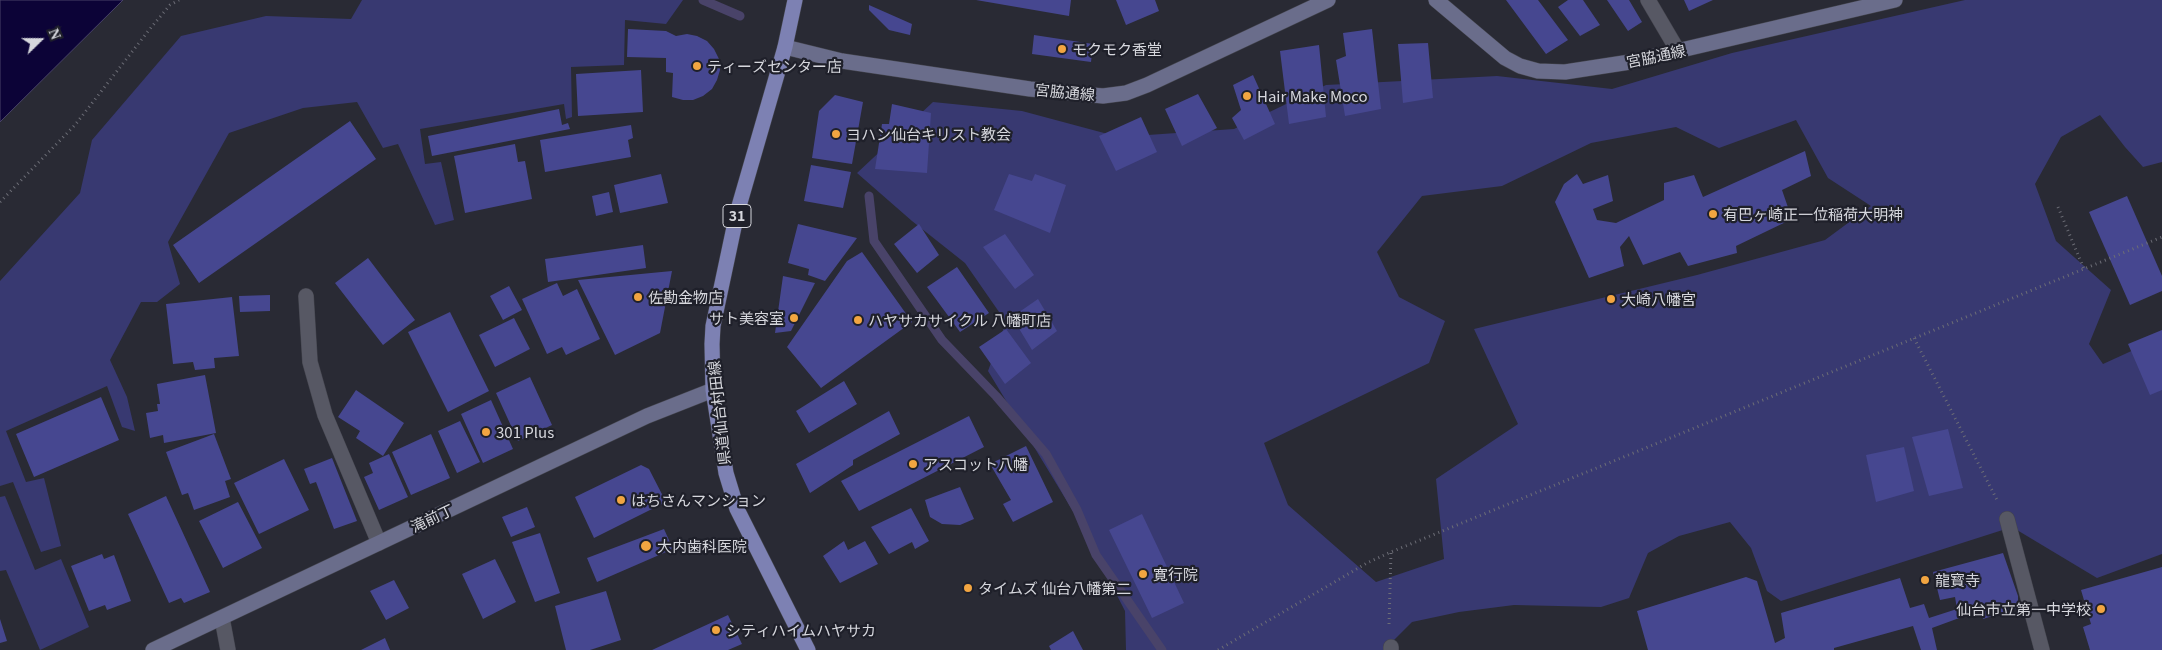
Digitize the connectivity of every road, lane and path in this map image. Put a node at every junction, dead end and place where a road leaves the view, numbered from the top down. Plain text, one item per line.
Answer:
1 (179, 0) edge
2 (796, 0) edge
3 (1328, 0) edge
4 (1436, 0) edge
5 (1648, 0) edge
6 (1895, 0) edge
7 (784, 47) junction
8 (1678, 51) junction
9 (0, 202) edge
10 (2058, 208) dead end
11 (2162, 236) edge
12 (2084, 268) junction
13 (306, 296) dead end
14 (1914, 338) junction
15 (713, 390) junction
16 (2007, 519) joint
17 (379, 543) junction
18 (1391, 552) junction
19 (1389, 610) dead end
20 (222, 618) junction
21 (153, 650) edge
22 (228, 650) edge
23 (808, 650) edge
24 (1218, 650) edge
25 (2042, 650) edge

1 - 9 path
2 - 7 main road, 31
3 - 7 street, 宮脇通線
4 - 8 street, 宮脇通線
5 - 8 street
6 - 8 street, 宮脇通線
7 - 15 main road, 県道仙台村田線 / 31
10 - 12 path
11 - 12 path
12 - 14 path
13 - 17 street
14 - 16 path
14 - 18 path
15 - 17 street, 滝前丁
15 - 23 main road, 県道仙台村田線 / 31
16 - 25 street
17 - 20 street, 滝前丁
18 - 19 path
18 - 24 path
20 - 21 street, 滝前丁
20 - 22 street

